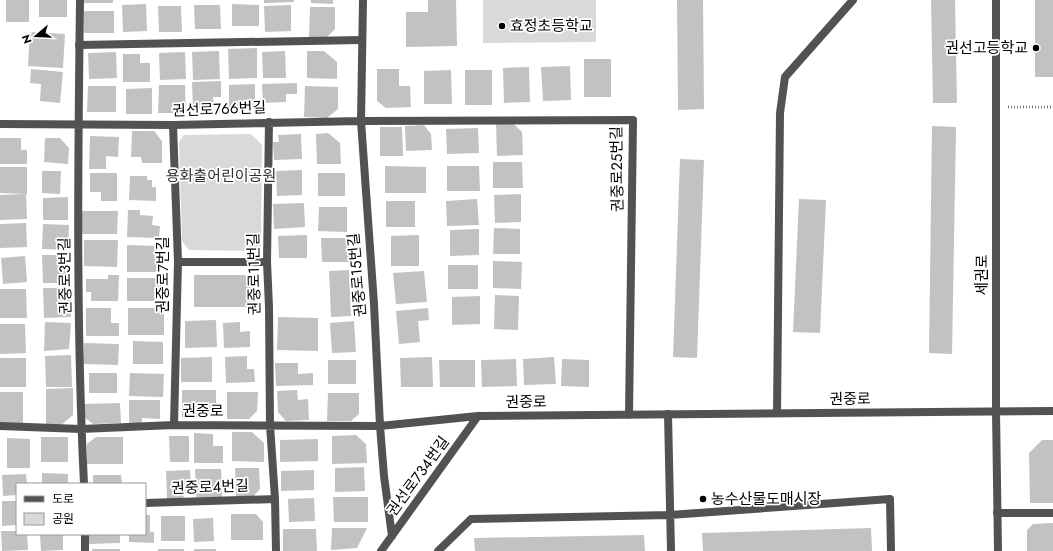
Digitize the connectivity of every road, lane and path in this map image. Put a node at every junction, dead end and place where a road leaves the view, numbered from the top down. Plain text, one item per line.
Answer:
1 (80, 0) edge
2 (363, 0) edge
3 (853, 0) edge
4 (996, 0) edge
5 (362, 40) junction
6 (79, 45) junction
7 (996, 107) junction
8 (1053, 107) edge
9 (361, 121) junction
10 (269, 122) junction
11 (0, 124) edge
12 (78, 124) junction
13 (173, 125) junction
14 (178, 262) junction
15 (267, 262) junction
16 (996, 411) junction
17 (1053, 411) edge
18 (777, 413) junction
19 (668, 414) junction
20 (629, 415) junction
21 (478, 416) junction
22 (174, 425) junction
23 (270, 425) junction
24 (0, 426) edge
25 (380, 426) junction
26 (81, 429) junction
27 (84, 483) edge
28 (275, 499) junction
29 (146, 503) edge
30 (997, 513) junction
31 (1053, 513) edge
32 (670, 515) junction
33 (85, 535) edge
34 (392, 536) junction
35 (85, 551) edge
36 (276, 551) edge
37 (381, 551) edge
38 (438, 551) edge
39 (671, 551) edge
40 (891, 551) edge
41 (998, 551) edge

1 - 6 street
2 - 5 street, 권중로15번길
3 - 18 street
4 - 7 street, 세권로
5 - 6 street
5 - 9 street, 권중로15번길
6 - 12 street
7 - 8 path
7 - 16 street, 세권로
9 - 10 street, 권선로766번길
9 - 20 street, 권중로25번길
9 - 25 street, 권중로15번길
10 - 13 street, 권선로766번길
10 - 15 street, 권중로11번길
11 - 12 street, 권선로766번길
12 - 13 street, 권선로766번길
12 - 26 street, 권중로3번길
13 - 14 street, 권중로7번길
14 - 15 street
14 - 22 street, 권중로7번길
15 - 23 street, 권중로11번길
16 - 17 street, 권중로
16 - 18 street, 권중로
16 - 30 street, 세권로
18 - 19 street, 권중로
19 - 20 street, 권중로
19 - 32 street
20 - 21 street, 권중로
21 - 25 street, 권중로
21 - 34 street, 권선로734번길
22 - 23 street, 권중로
22 - 26 street, 권중로
23 - 25 street, 권중로
23 - 28 street, 권중로11번길
24 - 26 street, 권중로
25 - 34 street, 권중로15번길
26 - 27 street
28 - 29 street, 권중로4번길
28 - 36 street, 권중로11번길
30 - 31 street
30 - 41 street, 세권로
32 - 38 street
32 - 39 street
32 - 40 street
33 - 35 street
34 - 37 street, 권선로734번길

